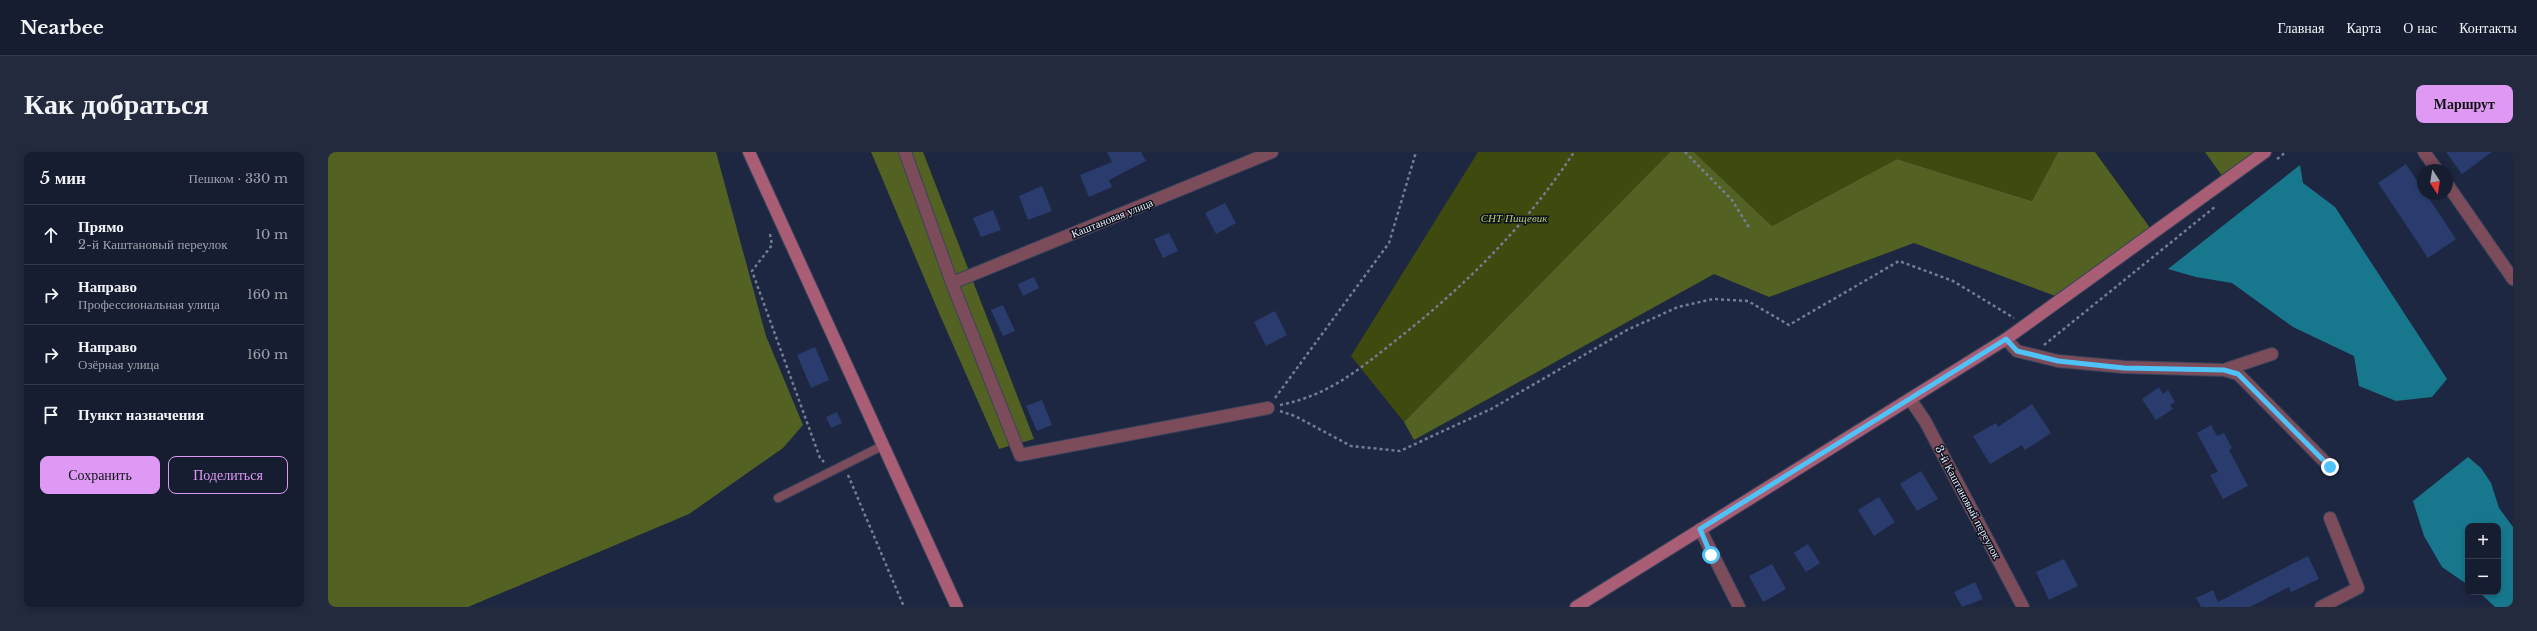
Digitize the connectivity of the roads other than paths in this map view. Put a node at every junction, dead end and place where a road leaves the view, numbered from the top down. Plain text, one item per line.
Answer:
1 (749, 152) edge
2 (905, 152) edge
3 (1272, 152) edge
4 (2424, 152) edge
5 (2263, 153) edge
6 (2433, 164) edge
7 (2453, 193) edge
8 (2513, 279) edge
9 (952, 283) junction
10 (2006, 339) junction
11 (2272, 354) dead end
12 (2224, 370) junction
13 (1910, 399) junction
14 (1268, 408) road end
15 (884, 445) junction
16 (2330, 467) dead end
17 (778, 498) dead end
18 (2330, 518) dead end
19 (1700, 529) junction
20 (957, 607) edge
21 (1576, 607) edge
22 (1738, 607) edge
23 (2023, 607) edge
24 (2321, 607) edge

1 - 15 street
2 - 9 street
3 - 9 street, Каштановая улица
4 - 6 street
5 - 10 street
7 - 8 street
9 - 14 street
10 - 12 street
10 - 13 street
11 - 12 street
12 - 16 street
13 - 19 street
13 - 23 street, 3-й Каштановый переулок
15 - 17 lane
15 - 20 street
18 - 24 street
19 - 21 street
19 - 22 street

